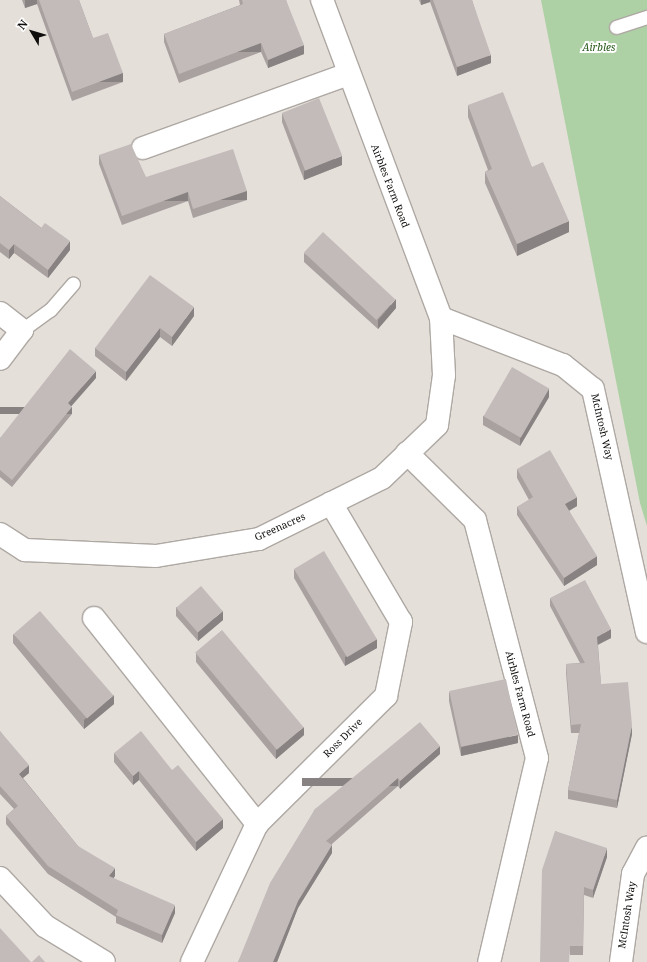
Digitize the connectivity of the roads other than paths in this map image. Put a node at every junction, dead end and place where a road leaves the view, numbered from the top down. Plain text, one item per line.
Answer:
1 (322, 0) edge
2 (647, 17) edge
3 (616, 27) dead end
4 (348, 74) junction
5 (143, 148) dead end
6 (73, 284) dead end
7 (0, 313) edge
8 (441, 318) junction
9 (22, 330) junction
10 (0, 359) edge
11 (444, 375) joint
12 (407, 453) junction
13 (331, 503) junction
14 (0, 535) edge
15 (94, 618) dead end
16 (647, 632) edge
17 (257, 824) junction
18 (647, 848) edge
19 (0, 878) edge
20 (104, 962) edge
21 (192, 962) edge
22 (489, 962) edge
23 (621, 962) edge

1 - 4 street, Airbles Farm Road
2 - 3 lane
4 - 5 street
4 - 8 street, Airbles Farm Road
6 - 9 lane
7 - 9 street
8 - 11 street, Airbles Farm Road
8 - 16 street, McIntosh Way
9 - 10 street
11 - 12 street, Greenacres
12 - 13 street, Greenacres
12 - 22 street, Airbles Farm Road
13 - 14 street, Greenacres
13 - 17 street, Ross Drive
15 - 17 street
17 - 21 street, Ross Drive
18 - 23 street, McIntosh Way
19 - 20 street

